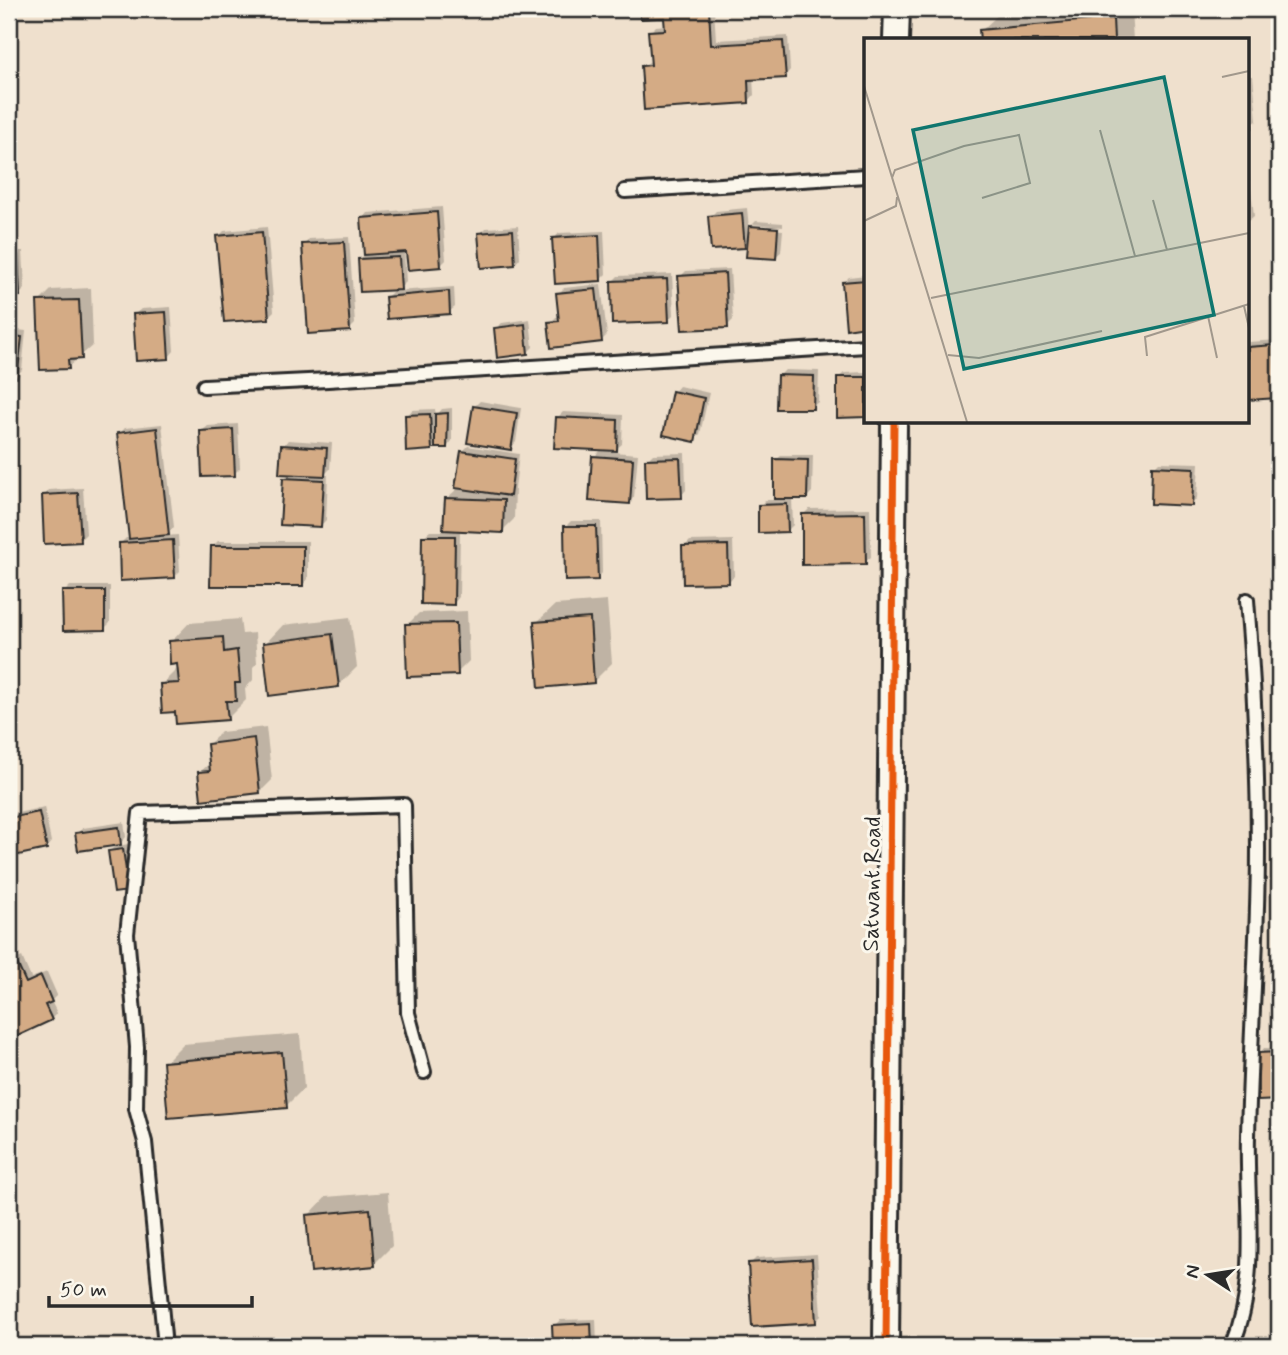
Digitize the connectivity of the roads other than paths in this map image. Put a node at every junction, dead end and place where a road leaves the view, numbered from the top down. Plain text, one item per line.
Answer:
1 (897, 9) edge
2 (897, 38) edge
3 (864, 176) edge
4 (625, 191) dead end
5 (864, 346) edge
6 (204, 386) dead end
7 (894, 424) edge
8 (1247, 600) dead end
9 (425, 1072) dead end
10 (165, 1346) edge
11 (886, 1346) edge
12 (1232, 1346) edge

1 - 2 street
3 - 4 lane
5 - 6 lane
7 - 11 street, Satwant Road
8 - 12 lane
9 - 10 lane

